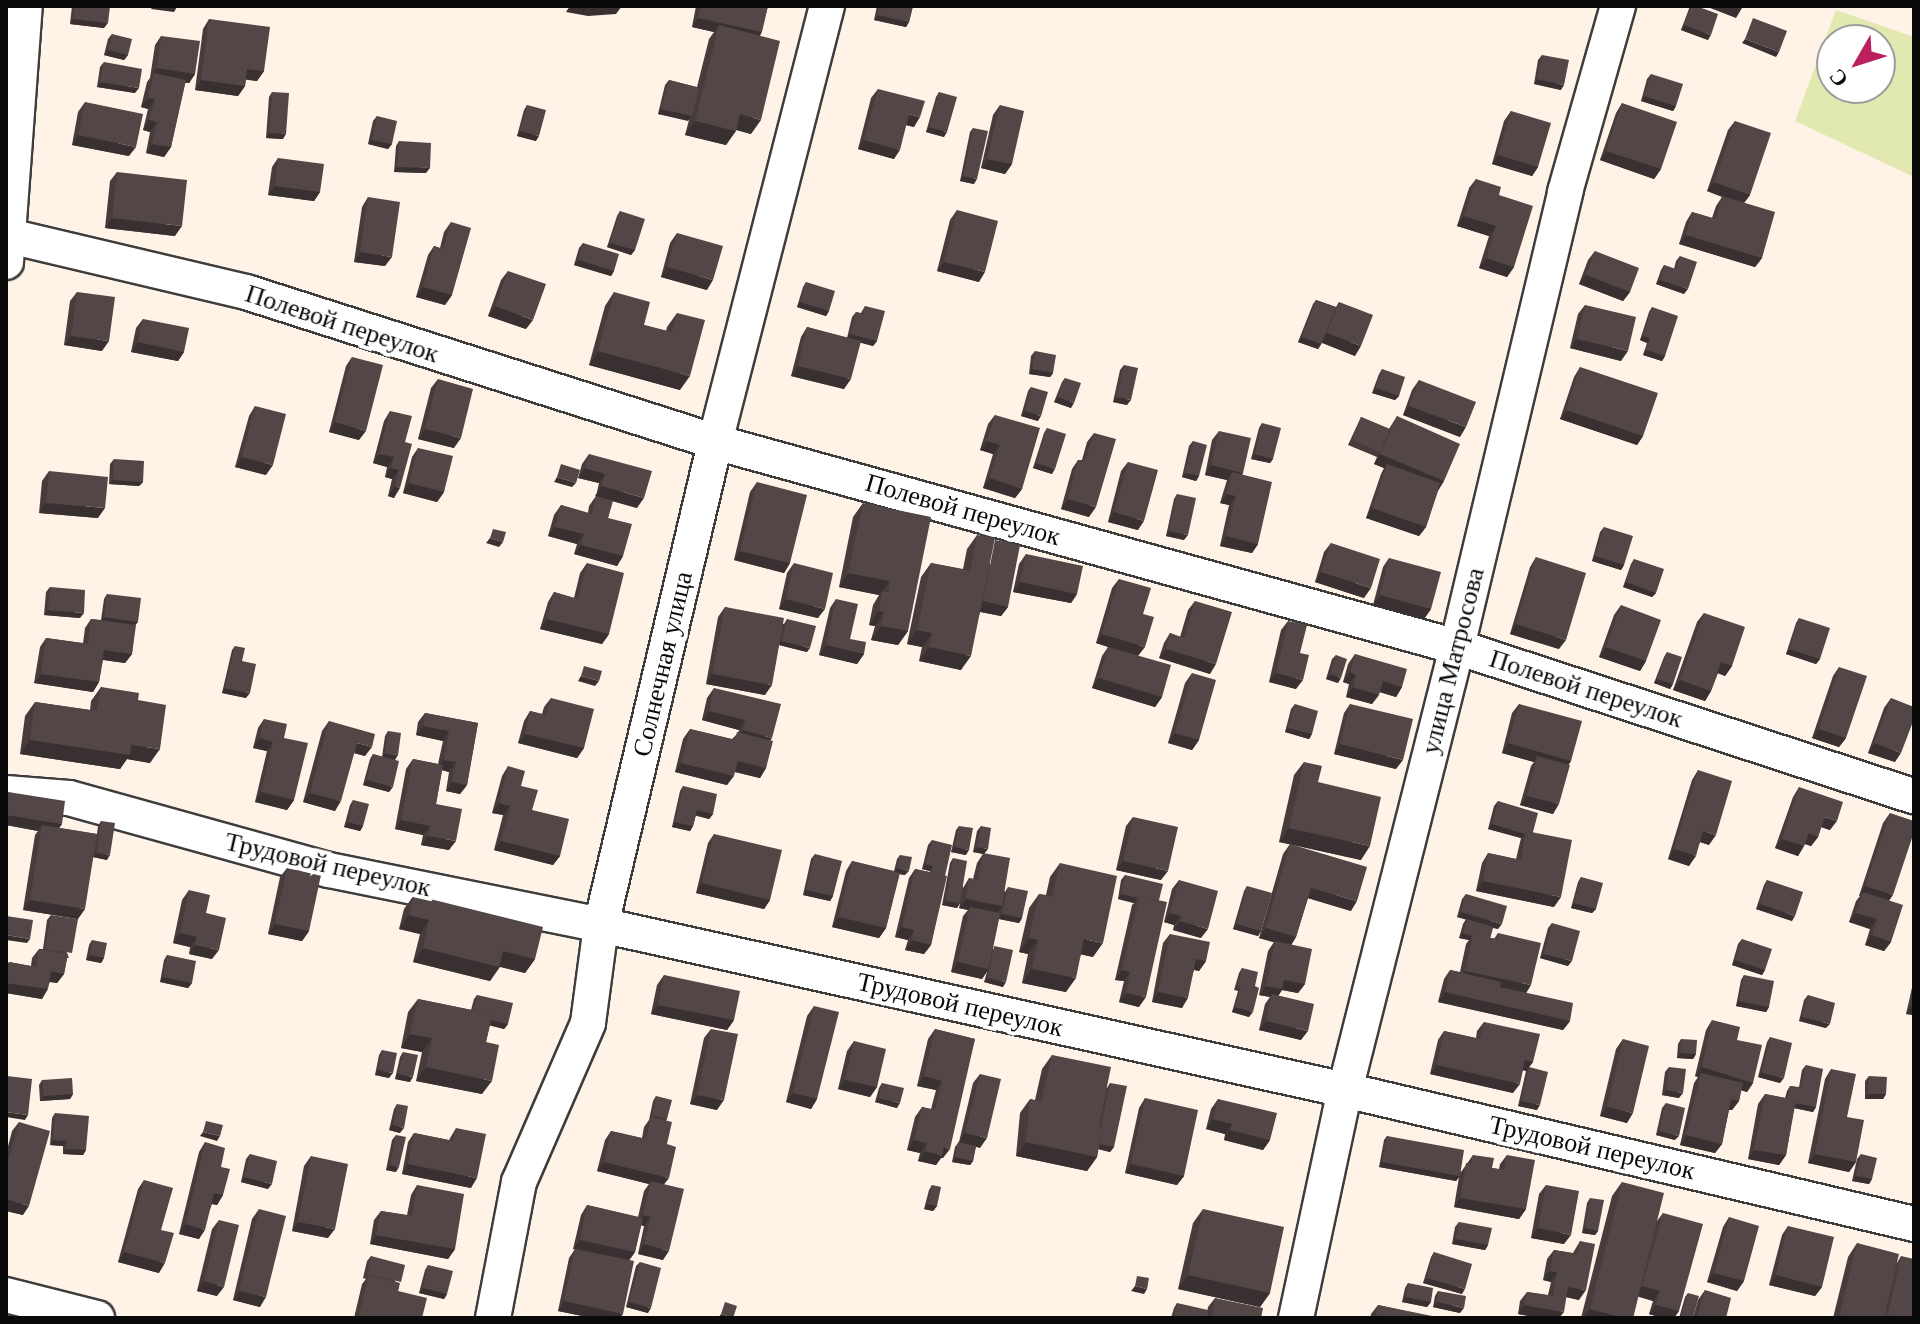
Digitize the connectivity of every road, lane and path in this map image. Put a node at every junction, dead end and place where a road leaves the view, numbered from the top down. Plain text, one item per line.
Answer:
1 (25, 6) edge
2 (827, 6) edge
3 (1618, 6) edge
4 (7, 249) edge
5 (715, 442) junction
6 (1457, 647) junction
7 (6, 793) edge
8 (1914, 796) edge
9 (601, 925) junction
10 (1345, 1090) junction
11 (1914, 1224) edge
12 (6, 1295) edge
13 (97, 1318) edge
14 (493, 1318) edge
15 (1296, 1318) edge

1 - 4 street
2 - 5 street, Солнечная улица
3 - 6 street, улица Матросова
4 - 5 street, Полевой переулок
5 - 6 street, Полевой переулок
5 - 9 street, Солнечная улица
6 - 8 street, Полевой переулок
6 - 10 street, улица Матросова
7 - 9 street, Трудовой переулок
9 - 10 street, Трудовой переулок
9 - 14 street, Солнечная улица
10 - 11 street, Трудовой переулок
10 - 15 street, улица Матросова
12 - 13 street

